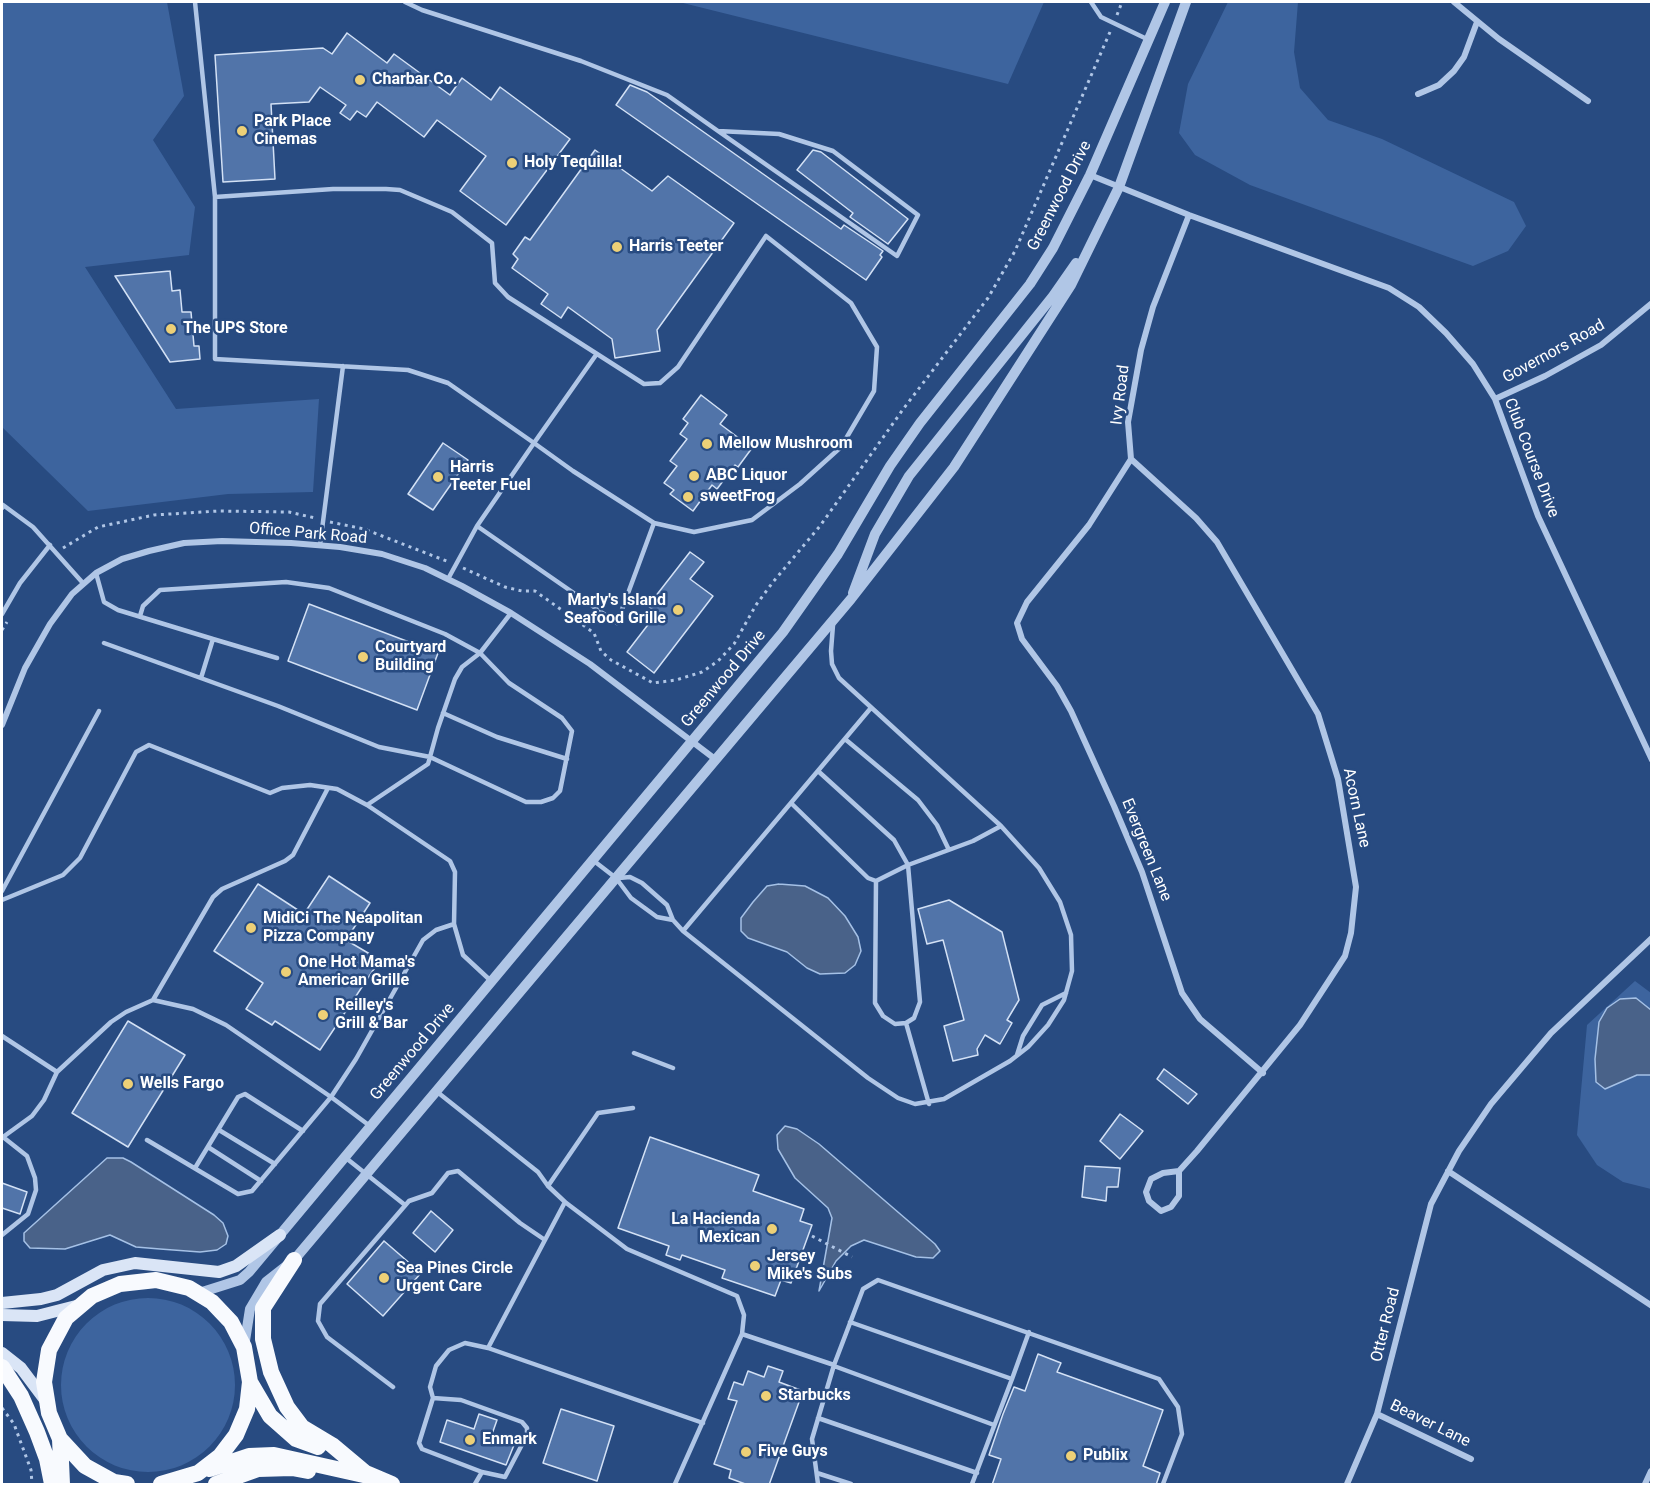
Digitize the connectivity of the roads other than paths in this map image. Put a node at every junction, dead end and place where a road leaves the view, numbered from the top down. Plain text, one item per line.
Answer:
1 (195, 2) edge
2 (405, 2) edge
3 (1092, 2) edge
4 (1165, 2) edge
5 (1186, 2) edge
6 (1454, 2) edge
7 (1477, 22) junction
8 (1149, 40) junction
9 (1419, 94) dead end
10 (1588, 101) dead end
11 (718, 131) junction
12 (1090, 175) junction
13 (1119, 187) junction
14 (215, 197) junction
15 (1189, 215) junction
16 (1091, 241) junction
17 (1652, 303) edge
18 (596, 355) junction
19 (343, 366) junction
20 (1495, 399) junction
21 (534, 443) junction
22 (1131, 459) junction
23 (2, 508) edge
24 (654, 523) junction
25 (477, 526) junction
26 (50, 545) junction
27 (320, 545) junction
28 (96, 573) junction
29 (448, 579) junction
30 (82, 582) junction
31 (851, 599) junction
32 (2, 614) edge
33 (512, 614) junction
34 (140, 616) junction
35 (834, 619) junction
36 (213, 639) junction
37 (104, 643) dead end
38 (480, 653) junction
39 (277, 658) dead end
40 (201, 678) junction
41 (870, 709) junction
42 (99, 711) dead end
43 (443, 713) junction
44 (2, 725) edge
45 (844, 739) junction
46 (691, 741) junction
47 (430, 757) junction
48 (567, 759) junction
49 (715, 759) junction
50 (1652, 760) edge
51 (818, 771) junction
52 (327, 788) junction
53 (791, 803) junction
54 (367, 805) junction
55 (1001, 826) junction
56 (948, 848) junction
57 (592, 859) junction
58 (908, 865) junction
59 (616, 878) junction
60 (876, 881) junction
61 (2, 891) edge
62 (2, 900) edge
63 (673, 920) junction
64 (454, 924) junction
65 (684, 931) junction
66 (1652, 938) edge
67 (491, 981) junction
68 (1066, 993) junction
69 (153, 1000) junction
70 (906, 1023) junction
71 (2, 1036) edge
72 (634, 1053) dead end
73 (1017, 1055) junction
74 (673, 1068) dead end
75 (57, 1072) junction
76 (1263, 1072) junction
77 (436, 1091) junction
78 (331, 1097) junction
79 (929, 1104) junction
80 (633, 1108) dead end
81 (371, 1126) junction
82 (219, 1130) junction
83 (303, 1131) junction
84 (2, 1137) edge
85 (147, 1140) dead end
86 (207, 1147) junction
87 (345, 1157) junction
88 (275, 1164) junction
89 (195, 1168) junction
90 (1179, 1171) junction
91 (1448, 1171) junction
92 (366, 1174) junction
93 (261, 1181) junction
94 (548, 1186) junction
95 (565, 1202) junction
96 (405, 1205) junction
97 (2, 1235) edge
98 (280, 1235) junction
99 (545, 1239) junction
100 (294, 1260) junction
101 (199, 1293) junction
102 (2, 1303) edge
103 (81, 1305) junction
104 (1652, 1306) edge
105 (2, 1315) edge
106 (850, 1322) junction
107 (1029, 1332) junction
108 (742, 1334) junction
109 (244, 1347) junction
110 (488, 1348) junction
111 (2, 1353) edge
112 (834, 1366) junction
113 (2, 1367) edge
114 (1012, 1379) junction
115 (250, 1382) junction
116 (393, 1387) dead end
117 (433, 1398) junction
118 (46, 1402) junction
119 (1377, 1414) junction
120 (818, 1419) junction
121 (703, 1423) junction
122 (994, 1425) junction
123 (60, 1440) junction
124 (1470, 1459) dead end
125 (1651, 1471) edge
126 (482, 1472) junction
127 (198, 1473) junction
128 (817, 1473) junction
129 (977, 1473) junction
130 (369, 1476) junction
131 (391, 1484) edge
132 (52, 1485) edge
133 (62, 1485) edge
134 (127, 1485) edge
135 (161, 1485) edge
136 (216, 1485) edge
137 (475, 1485) edge
138 (675, 1485) edge
139 (818, 1485) edge
140 (851, 1485) edge
141 (972, 1485) edge
142 (1163, 1485) edge
143 (1347, 1485) edge
144 (1645, 1485) edge

1 - 14 lane
2 - 11 lane
3 - 8 lane
4 - 8 street, Greenwood Drive
5 - 13 street
6 - 7 street
7 - 9 street
7 - 10 street
8 - 12 street, Greenwood Drive
11 - 11 lane
12 - 13 street, Club Course Drive
12 - 46 street, Greenwood Drive
13 - 15 street, Club Course Drive
13 - 16 street
14 - 18 lane
14 - 19 lane
15 - 20 street, Club Course Drive
15 - 22 street, Ivy Road
16 - 31 street
16 - 31 street
17 - 20 street, Governors Road
18 - 21 lane
18 - 24 lane
19 - 21 lane
19 - 27 lane
20 - 50 street, Club Course Drive
21 - 24 lane
21 - 25 lane
22 - 76 street, Acorn Lane
22 - 76 street, Evergreen Lane
23 - 26 lane
24 - 25 lane
25 - 29 lane
26 - 30 lane
26 - 32 lane
27 - 28 street, Office Park Road
27 - 29 street, Office Park Road
28 - 30 street, Office Park Road
28 - 34 lane
29 - 33 street, Office Park Road
30 - 44 street, Office Park Road
31 - 35 street
33 - 38 lane
33 - 46 street, Office Park Road
34 - 36 lane
34 - 38 lane
35 - 41 lane
35 - 49 street
36 - 39 lane
36 - 40 lane
37 - 40 lane
38 - 43 lane
38 - 48 lane
40 - 47 lane
41 - 45 lane
41 - 55 lane
42 - 61 lane
43 - 47 lane
43 - 48 lane
45 - 51 lane
45 - 56 lane
46 - 49 street, Office Park Road
46 - 57 street, Greenwood Drive
47 - 48 lane
47 - 54 lane
49 - 59 street
51 - 53 lane
51 - 58 lane
52 - 54 lane
52 - 62 lane
52 - 69 lane
53 - 60 lane
53 - 65 lane
54 - 64 lane
55 - 56 lane
55 - 68 lane
56 - 58 lane
57 - 59 lane
57 - 67 street, Greenwood Drive
58 - 60 lane
58 - 70 lane
59 - 63 lane
59 - 63 lane
59 - 77 street
60 - 70 lane
63 - 65 lane
64 - 67 lane
64 - 78 lane
65 - 79 lane
66 - 91 street, Otter Road
67 - 81 street, Greenwood Drive
68 - 73 lane
68 - 73 lane
69 - 75 lane
69 - 78 lane
70 - 79 lane
71 - 75 lane
72 - 74 lane
73 - 79 lane
75 - 84 lane
76 - 90 street, Acorn Lane
77 - 92 street
77 - 94 lane
78 - 81 lane
78 - 83 lane
80 - 94 lane
81 - 87 street, Greenwood Drive
82 - 83 lane
82 - 86 lane
82 - 88 lane
83 - 88 lane
84 - 97 lane
85 - 89 lane
86 - 89 lane
86 - 93 lane
87 - 92 lane
87 - 98 street, Greenwood Drive
88 - 93 lane
89 - 93 lane
90 - 90 street
91 - 104 street
91 - 119 street, Otter Road
92 - 96 lane
92 - 100 street
94 - 95 lane
95 - 99 lane
95 - 108 lane
96 - 99 lane
96 - 116 lane
98 - 101 street, Greenwood Drive
98 - 102 main road
99 - 110 lane
100 - 109 street
100 - 130 highway
101 - 103 highway
101 - 109 highway
103 - 105 main road
103 - 118 highway
106 - 107 lane
106 - 112 lane
106 - 114 lane
107 - 114 lane
107 - 142 lane
108 - 112 lane
108 - 121 lane
109 - 115 highway
110 - 117 lane
110 - 121 lane
111 - 118 main road
112 - 120 lane
112 - 122 lane
113 - 132 highway
114 - 122 lane
115 - 127 highway
115 - 130 highway
117 - 126 lane
117 - 126 lane
118 - 123 highway
119 - 124 street, Beaver Lane
119 - 143 street, Otter Road
120 - 128 lane
120 - 129 lane
121 - 138 lane
122 - 129 lane
123 - 133 highway
123 - 134 highway
125 - 144 street
126 - 137 lane
127 - 130 highway
127 - 135 highway
128 - 139 lane
128 - 140 lane
129 - 141 lane
130 - 131 highway
130 - 136 highway

